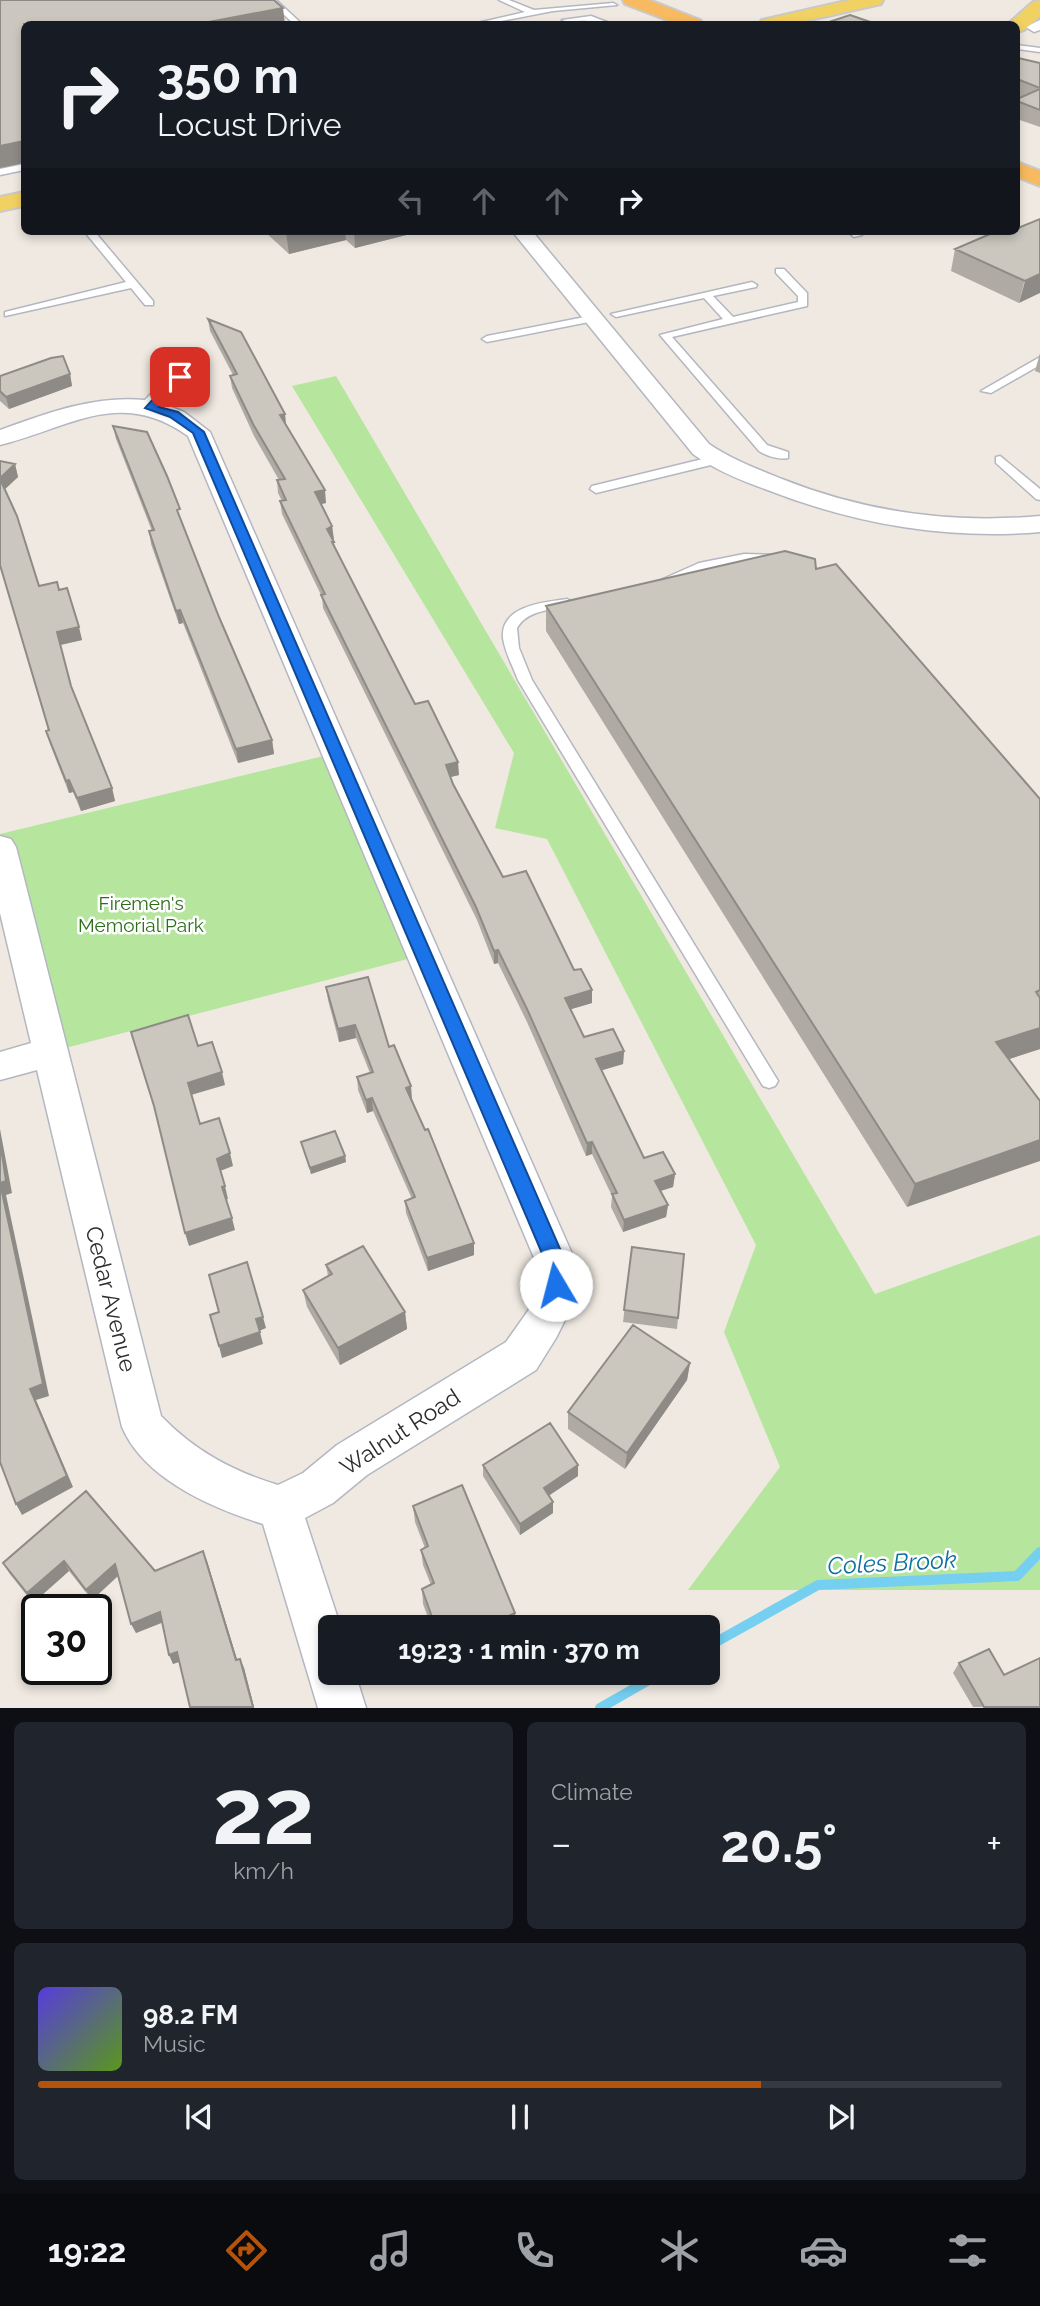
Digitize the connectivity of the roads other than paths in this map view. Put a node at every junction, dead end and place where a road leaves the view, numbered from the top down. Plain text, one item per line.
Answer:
1 (272, 0) edge
2 (503, 0) edge
3 (563, 0) edge
4 (632, 0) edge
5 (670, 0) edge
6 (874, 0) edge
7 (898, 1) edge
8 (553, 9) junction
9 (607, 10) edge
10 (533, 13) junction
11 (1033, 17) edge
12 (566, 20) dead end
13 (295, 21) edge
14 (492, 21) edge
15 (649, 21) edge
16 (686, 21) edge
17 (690, 21) edge
18 (782, 21) edge
19 (815, 21) edge
20 (1020, 35) edge
21 (1020, 47) edge
22 (1040, 50) edge
23 (1020, 156) edge
24 (1040, 164) edge
25 (21, 168) edge
26 (1020, 170) edge
27 (0, 172) edge
28 (1040, 179) edge
29 (21, 189) edge
30 (0, 193) edge
31 (21, 200) edge
32 (0, 204) edge
33 (92, 235) edge
34 (526, 235) edge
35 (551, 235) edge
36 (780, 271) dead end
37 (133, 284) junction
38 (751, 285) dead end
39 (706, 295) junction
40 (149, 303) dead end
41 (9, 314) dead end
42 (606, 316) junction
43 (731, 321) junction
44 (487, 339) dead end
45 (1040, 360) edge
46 (180, 377) dead end
47 (986, 391) dead end
48 (151, 408) junction
49 (0, 438) edge
50 (784, 455) dead end
51 (715, 460) junction
52 (1000, 460) dead end
53 (770, 483) junction
54 (596, 489) dead end
55 (1040, 496) edge
56 (1040, 524) edge
57 (793, 563) edge
58 (649, 586) edge
59 (579, 600) edge
60 (0, 847) edge
61 (50, 1052) junction
62 (0, 1066) edge
63 (769, 1081) dead end
64 (280, 1507) junction
65 (318, 1630) edge
66 (335, 1685) edge
67 (342, 1707) edge

1 - 13 lane
2 - 10 lane
3 - 8 lane
4 - 16 highway
5 - 17 highway
6 - 18 main road
7 - 19 main road
8 - 9 lane
8 - 10 lane
9 - 12 lane
9 - 15 highway
10 - 14 lane
11 - 20 main road
21 - 22 lane
23 - 24 highway
25 - 27 lane
26 - 28 highway
29 - 30 main road
31 - 32 main road
33 - 37 lane
34 - 42 street
35 - 42 street
36 - 43 lane
37 - 40 lane
37 - 41 lane
38 - 39 lane
39 - 42 lane
39 - 43 lane
42 - 44 lane
42 - 51 street
42 - 53 street
43 - 50 lane
45 - 47 lane
46 - 48 street
48 - 49 street
48 - 64 street, Walnut Road
51 - 53 street
51 - 54 lane
52 - 55 lane
53 - 56 street
57 - 58 lane
59 - 63 lane
60 - 61 street, Cedar Avenue
61 - 62 street
61 - 64 street, Cedar Avenue
64 - 65 street
66 - 67 street

